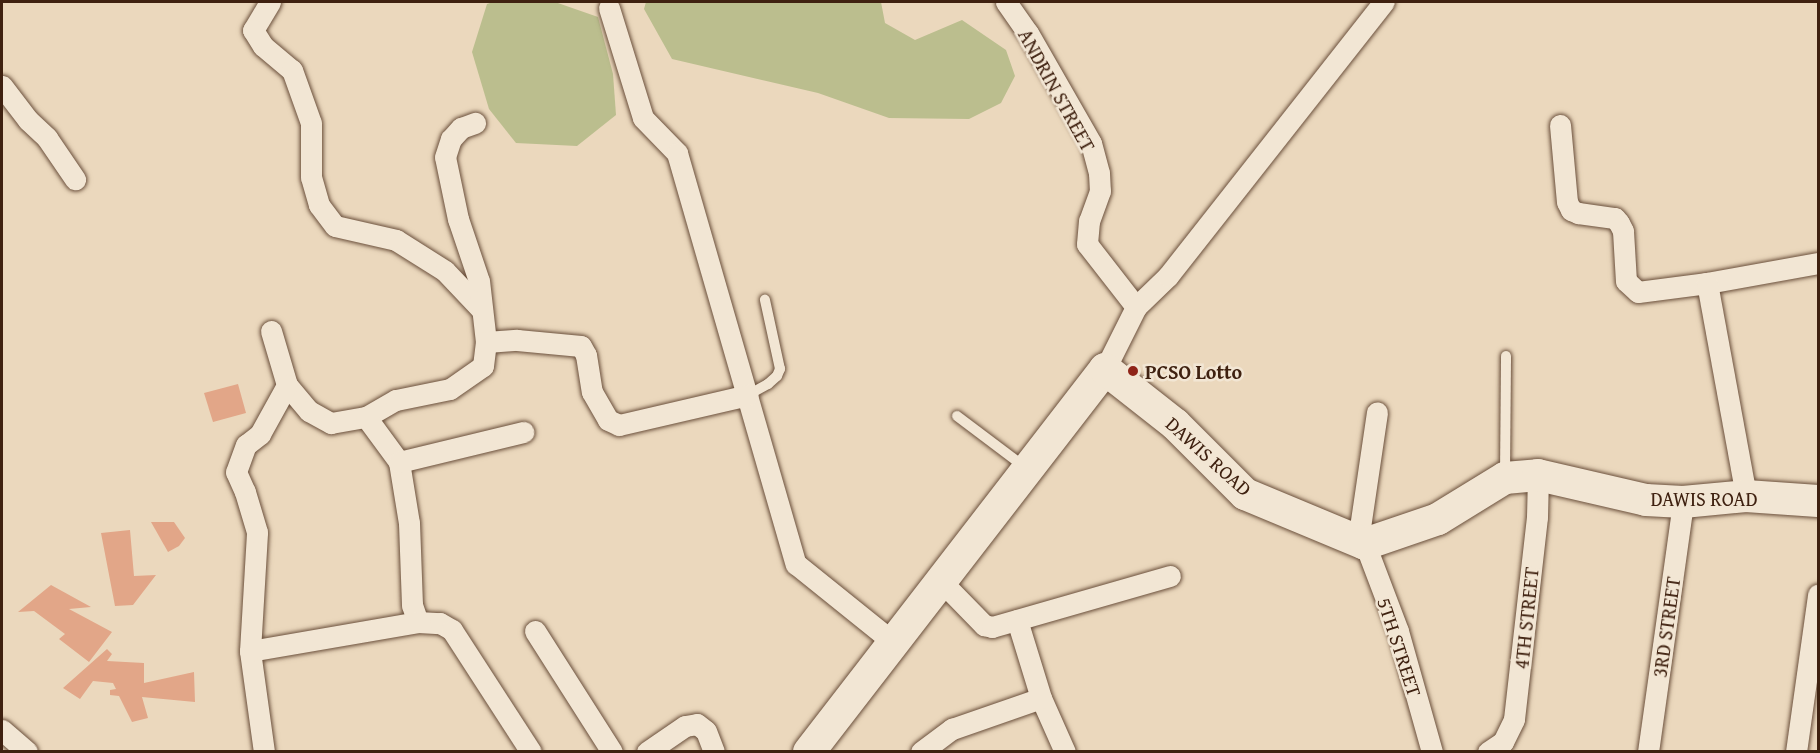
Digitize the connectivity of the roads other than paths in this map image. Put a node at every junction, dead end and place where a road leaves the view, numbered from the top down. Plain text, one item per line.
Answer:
1 (270, 2) edge
2 (1006, 2) edge
3 (1384, 2) edge
4 (609, 8) dead end
5 (2, 86) edge
6 (475, 123) dead end
7 (1560, 125) dead end
8 (75, 179) dead end
9 (1818, 263) edge
10 (1707, 283) junction
11 (765, 300) dead end
12 (1136, 307) junction
13 (482, 310) junction
14 (271, 331) dead end
15 (486, 342) junction
16 (1506, 356) dead end
17 (1105, 369) junction
18 (287, 386) junction
19 (748, 395) junction
20 (1377, 412) dead end
21 (957, 416) dead end
22 (366, 417) junction
23 (523, 432) dead end
24 (399, 462) junction
25 (1028, 469) junction
26 (1538, 474) junction
27 (1505, 478) junction
28 (1746, 496) junction
29 (1818, 501) edge
30 (1683, 502) junction
31 (1362, 542) junction
32 (1170, 576) dead end
33 (941, 581) junction
34 (1818, 595) edge
35 (1017, 620) junction
36 (418, 622) junction
37 (536, 631) dead end
38 (894, 642) junction
39 (249, 651) junction
40 (1041, 698) junction
41 (2, 730) edge
42 (27, 752) edge
43 (264, 752) edge
44 (531, 752) edge
45 (612, 752) edge
46 (647, 752) edge
47 (714, 752) edge
48 (809, 752) edge
49 (921, 752) edge
50 (1065, 752) edge
51 (1432, 752) edge
52 (1488, 752) edge
53 (1648, 752) edge
54 (1796, 752) edge

1 - 13 street
2 - 12 street, ANDRIN STREET
3 - 12 street
4 - 19 street
5 - 8 street
6 - 13 street
7 - 10 street
9 - 10 street
10 - 28 street
11 - 19 lane
12 - 17 street
13 - 15 street
14 - 18 street
15 - 19 street
15 - 22 street
16 - 27 lane
17 - 25 street
17 - 31 street, DAWIS ROAD
18 - 22 street
18 - 39 street
19 - 38 street
20 - 31 street
21 - 25 lane
22 - 24 street
23 - 24 street
24 - 36 street
25 - 33 street
26 - 27 street, DAWIS ROAD
26 - 30 street, DAWIS ROAD
26 - 52 street, 4TH STREET
27 - 31 street, DAWIS ROAD
28 - 29 street, DAWIS ROAD
28 - 30 street, DAWIS ROAD
30 - 53 street, 3RD STREET
31 - 51 street, 5TH STREET
32 - 35 street
33 - 35 street
33 - 38 street
34 - 54 street
35 - 40 street
36 - 39 street
36 - 44 street
37 - 45 street
38 - 48 street
39 - 43 street
40 - 49 street
40 - 50 street
41 - 42 street
46 - 47 street

